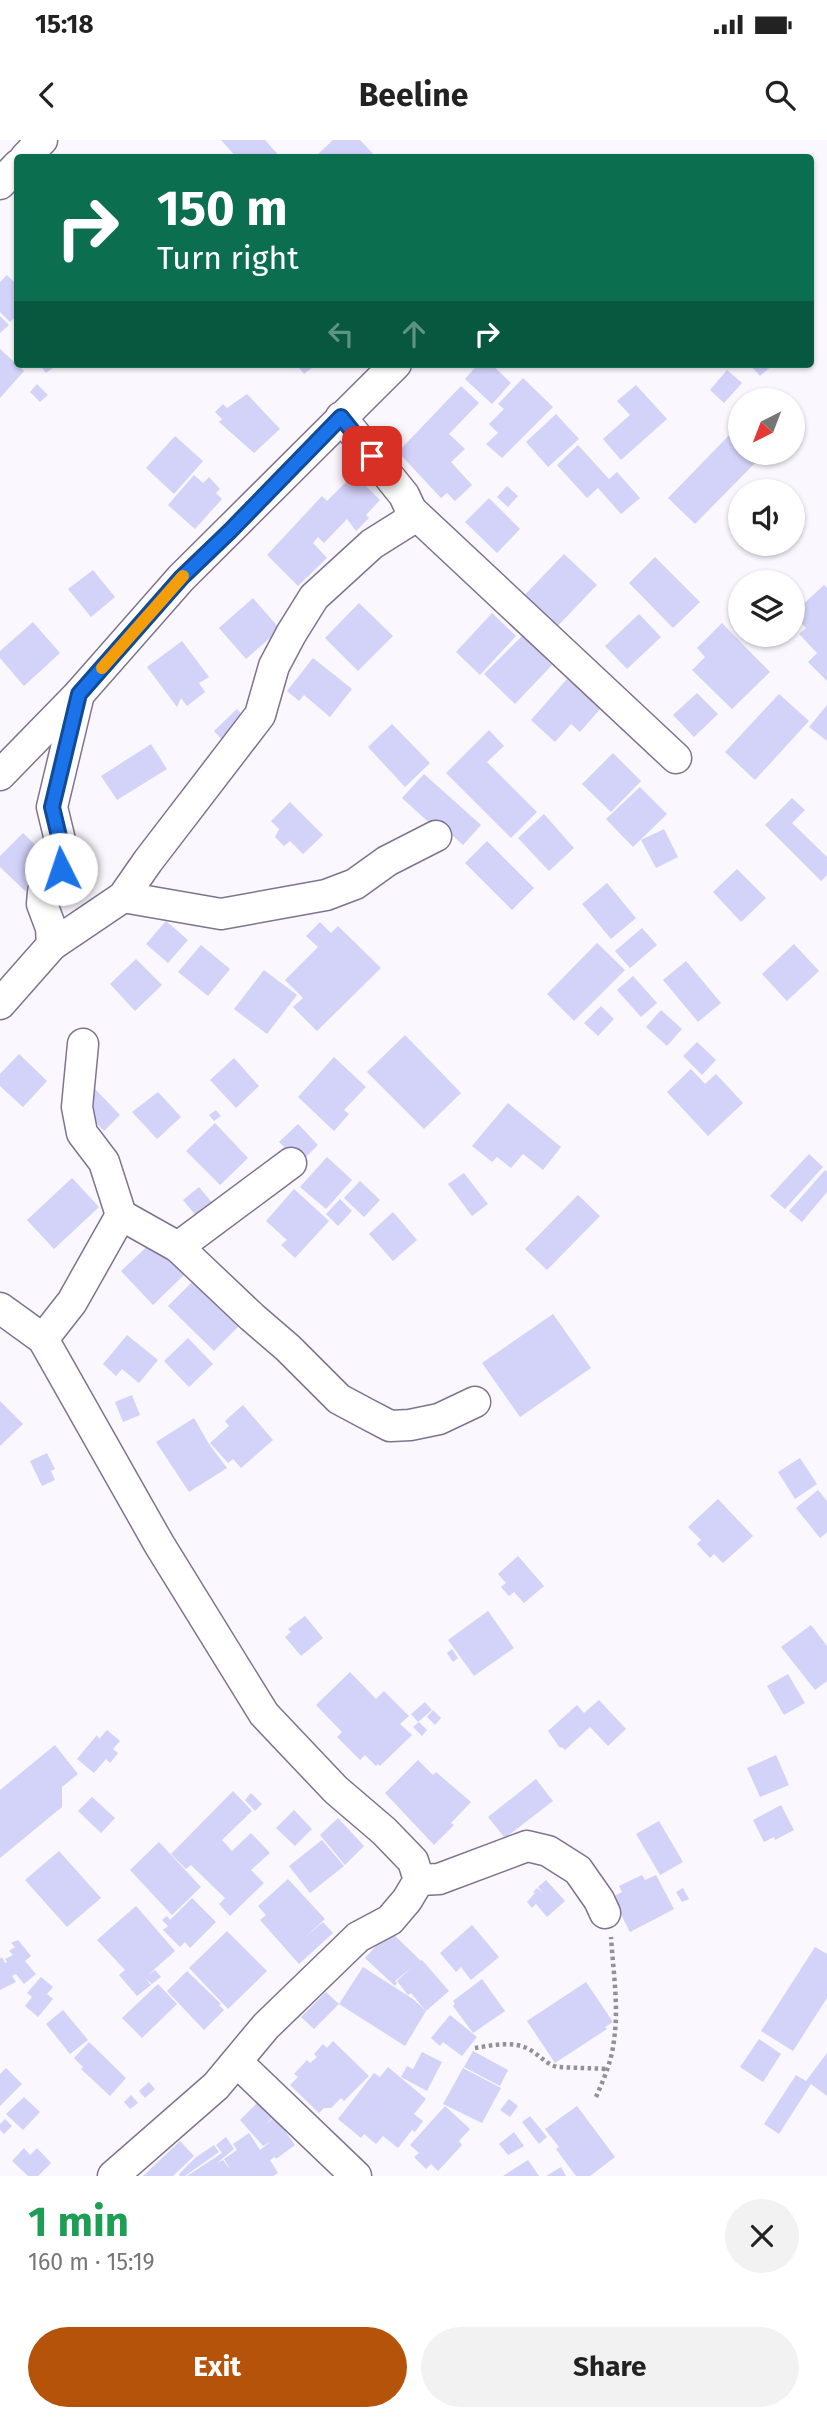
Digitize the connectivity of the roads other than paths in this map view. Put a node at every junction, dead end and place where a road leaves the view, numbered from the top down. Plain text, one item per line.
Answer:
1 (42, 140) edge
2 (29, 154) edge
3 (14, 169) edge
4 (0, 184) edge
5 (392, 368) edge
6 (341, 417) junction
7 (411, 510) junction
8 (79, 694) junction
9 (676, 758) dead end
10 (0, 775) edge
11 (436, 836) dead end
12 (123, 897) junction
13 (52, 945) junction
14 (0, 1004) edge
15 (83, 1044) dead end
16 (291, 1163) dead end
17 (121, 1215) junction
18 (177, 1247) junction
19 (0, 1308) edge
20 (43, 1339) junction
21 (475, 1402) dead end
22 (419, 1880) junction
23 (605, 1913) road end
24 (237, 2062) junction
25 (113, 2176) edge
26 (356, 2176) edge

1 - 2 street
3 - 4 street
5 - 6 street
6 - 7 street
6 - 8 street
7 - 9 street
7 - 12 street
8 - 10 street
8 - 13 street
11 - 12 street
12 - 13 street
13 - 14 street
15 - 17 street
16 - 18 street
17 - 18 street
17 - 20 street
18 - 21 street
19 - 20 street
20 - 22 street
22 - 23 street
22 - 24 street
24 - 25 street
24 - 26 street

